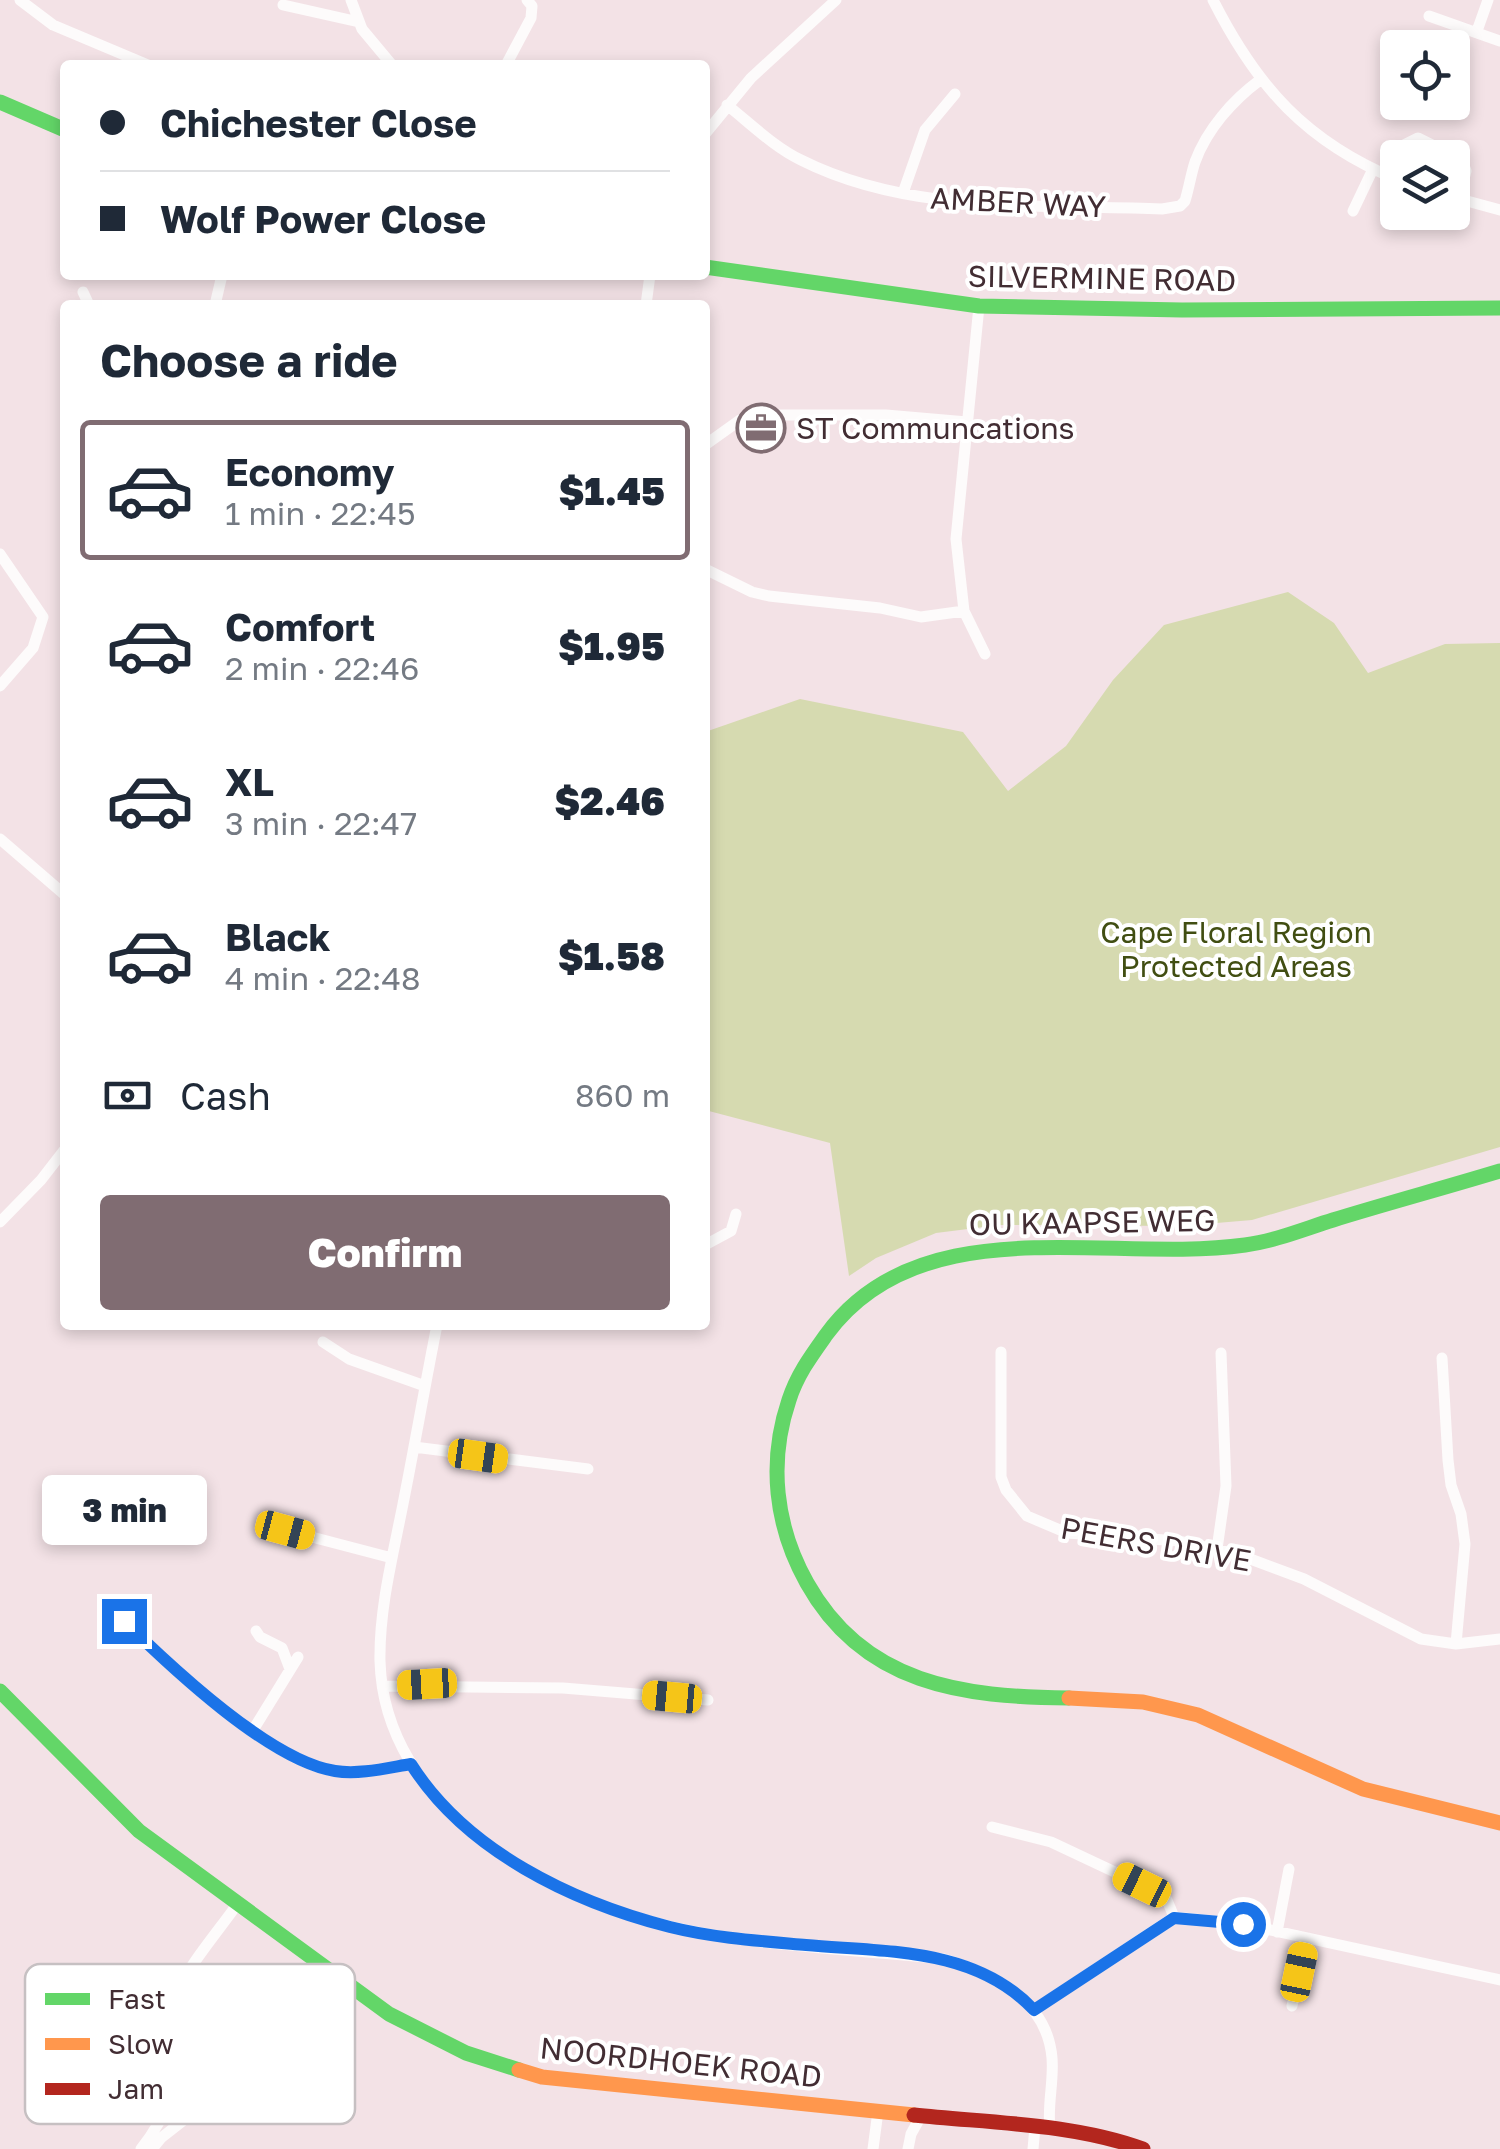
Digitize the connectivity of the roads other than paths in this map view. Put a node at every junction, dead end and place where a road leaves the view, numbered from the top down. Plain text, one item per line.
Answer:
1 (20, 0) edge
2 (351, 0) edge
3 (527, 0) edge
4 (836, 0) edge
5 (1213, 0) edge
6 (1488, 0) edge
7 (282, 4) dead end
8 (1428, 16) dead end
9 (359, 22) junction
10 (1477, 31) junction
11 (1500, 41) edge
12 (136, 60) edge
13 (388, 60) edge
14 (509, 60) edge
15 (1260, 80) junction
16 (955, 94) dead end
17 (0, 102) edge
18 (727, 105) junction
19 (710, 127) edge
20 (60, 128) edge
21 (1373, 169) junction
22 (1380, 172) edge
23 (903, 193) junction
24 (1470, 202) edge
25 (1352, 210) dead end
26 (1500, 210) edge
27 (710, 268) edge
28 (83, 292) dead end
29 (87, 300) edge
30 (979, 306) junction
31 (1500, 308) edge
32 (967, 422) junction
33 (710, 441) edge
34 (0, 554) edge
35 (710, 572) edge
36 (964, 610) junction
37 (985, 654) dead end
38 (0, 686) edge
39 (0, 839) edge
40 (60, 891) edge
41 (60, 1156) edge
42 (1500, 1171) edge
43 (736, 1214) dead end
44 (0, 1222) edge
45 (710, 1242) edge
46 (435, 1330) edge
47 (323, 1342) dead end
48 (1002, 1352) dead end
49 (1221, 1353) dead end
50 (1442, 1358) dead end
51 (425, 1386) junction
52 (414, 1447) junction
53 (588, 1469) dead end
54 (285, 1530) dead end
55 (1217, 1549) junction
56 (392, 1558) junction
57 (124, 1621) dead end
58 (256, 1631) dead end
59 (1500, 1639) edge
60 (1456, 1644) junction
61 (298, 1657) dead end
62 (290, 1669) junction
63 (383, 1686) junction
64 (0, 1691) edge
65 (708, 1700) dead end
66 (253, 1730) junction
67 (411, 1764) junction
68 (1500, 1823) edge
69 (992, 1827) dead end
70 (1289, 1869) dead end
71 (238, 1903) junction
72 (1174, 1918) junction
73 (1277, 1932) junction
74 (1306, 1938) junction
75 (195, 1964) edge
76 (321, 1964) edge
77 (1500, 1980) edge
78 (355, 1989) edge
79 (1292, 2006) dead end
80 (1034, 2010) junction
81 (882, 2111) junction
82 (921, 2116) junction
83 (161, 2124) edge
84 (174, 2124) edge
85 (1042, 2128) junction
86 (158, 2135) junction
87 (141, 2149) edge
88 (152, 2149) edge
89 (872, 2149) edge
90 (880, 2149) edge
91 (908, 2149) edge
92 (1032, 2149) edge
93 (1143, 2149) edge

1 - 12 street
2 - 9 street
3 - 14 street
4 - 18 street
5 - 15 street
6 - 10 street
7 - 9 street
8 - 10 street
9 - 13 street
10 - 11 street
15 - 21 street
15 - 23 street, AMBER WAY
16 - 23 street
17 - 20 main road
18 - 19 street
18 - 23 street, AMBER WAY
21 - 22 street
21 - 25 street
24 - 26 street
27 - 30 main road, SILVERMINE ROAD
28 - 29 street
30 - 31 main road, SILVERMINE ROAD
30 - 32 street
32 - 33 street
32 - 36 street
34 - 38 street
35 - 36 street
36 - 37 street
39 - 40 street
41 - 44 street
42 - 68 main road, OU KAAPSE WEG
43 - 45 street
46 - 51 street
47 - 51 street
48 - 55 street, PEERS DRIVE
49 - 55 street
50 - 60 street
51 - 52 street
52 - 53 street
52 - 56 street
54 - 56 street
55 - 60 street, PEERS DRIVE
56 - 63 street
57 - 66 street
58 - 62 street
59 - 60 street, PEERS DRIVE
61 - 62 street
62 - 66 street
63 - 65 street
63 - 67 street
64 - 71 main road, NOORDHOEK ROAD
66 - 67 street
67 - 80 street
69 - 72 street
70 - 73 street
71 - 75 street
71 - 76 main road, NOORDHOEK ROAD
72 - 73 street
72 - 80 street
73 - 74 street
74 - 77 street
74 - 79 street
78 - 81 main road, NOORDHOEK ROAD
80 - 85 street
81 - 82 main road, NOORDHOEK ROAD
81 - 89 street
81 - 90 street
82 - 85 main road, NOORDHOEK ROAD
82 - 91 street
83 - 86 street
84 - 86 street
85 - 92 street
85 - 93 main road, NOORDHOEK ROAD
86 - 87 street
86 - 88 street

